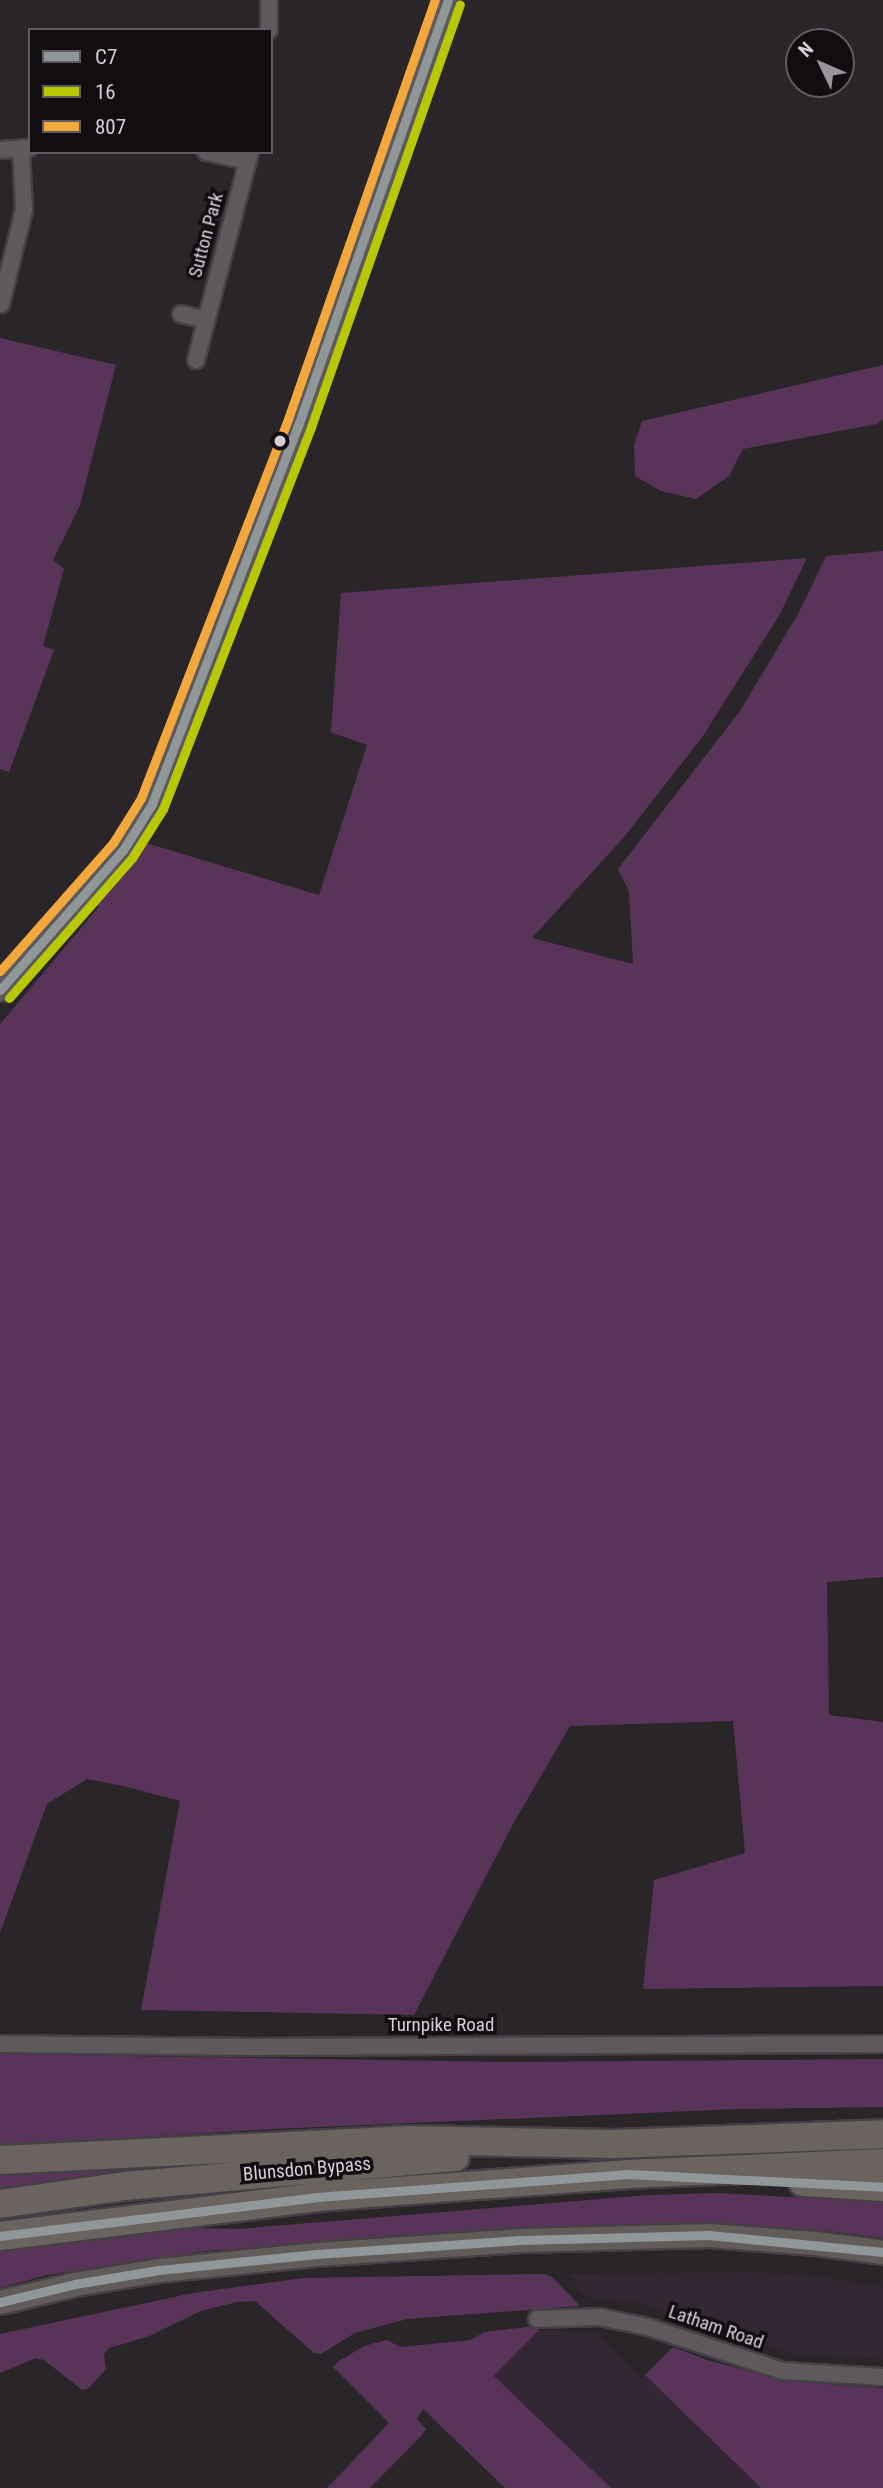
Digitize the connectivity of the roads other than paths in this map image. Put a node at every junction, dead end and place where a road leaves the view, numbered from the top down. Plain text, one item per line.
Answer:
1 (269, 0) edge
2 (448, 0) edge
3 (270, 28) edge
4 (25, 148) edge
5 (0, 150) edge
6 (223, 154) edge
7 (249, 157) edge
8 (4, 277) edge
9 (1, 304) edge
10 (181, 314) dead end
11 (206, 320) junction
12 (196, 360) dead end
13 (0, 990) edge
14 (0, 2044) edge
15 (883, 2044) edge
16 (883, 2134) edge
17 (614, 2144) junction
18 (0, 2160) edge
19 (883, 2163) edge
20 (629, 2174) junction
21 (883, 2187) edge
22 (0, 2204) edge
23 (0, 2236) edge
24 (883, 2252) edge
25 (0, 2302) edge
26 (537, 2319) dead end
27 (883, 2377) edge

1 - 3 street
2 - 13 main road
4 - 5 street
4 - 8 street
6 - 7 street, Sutton Park
7 - 11 street, Sutton Park
8 - 9 street
10 - 11 street
11 - 12 street, Sutton Park
14 - 15 street, Turnpike Road
16 - 17 highway
17 - 18 highway
17 - 22 highway, Blunsdon Bypass
19 - 20 highway
20 - 21 highway
20 - 23 highway, Blunsdon Bypass
24 - 25 main road
26 - 27 street, Latham Road

